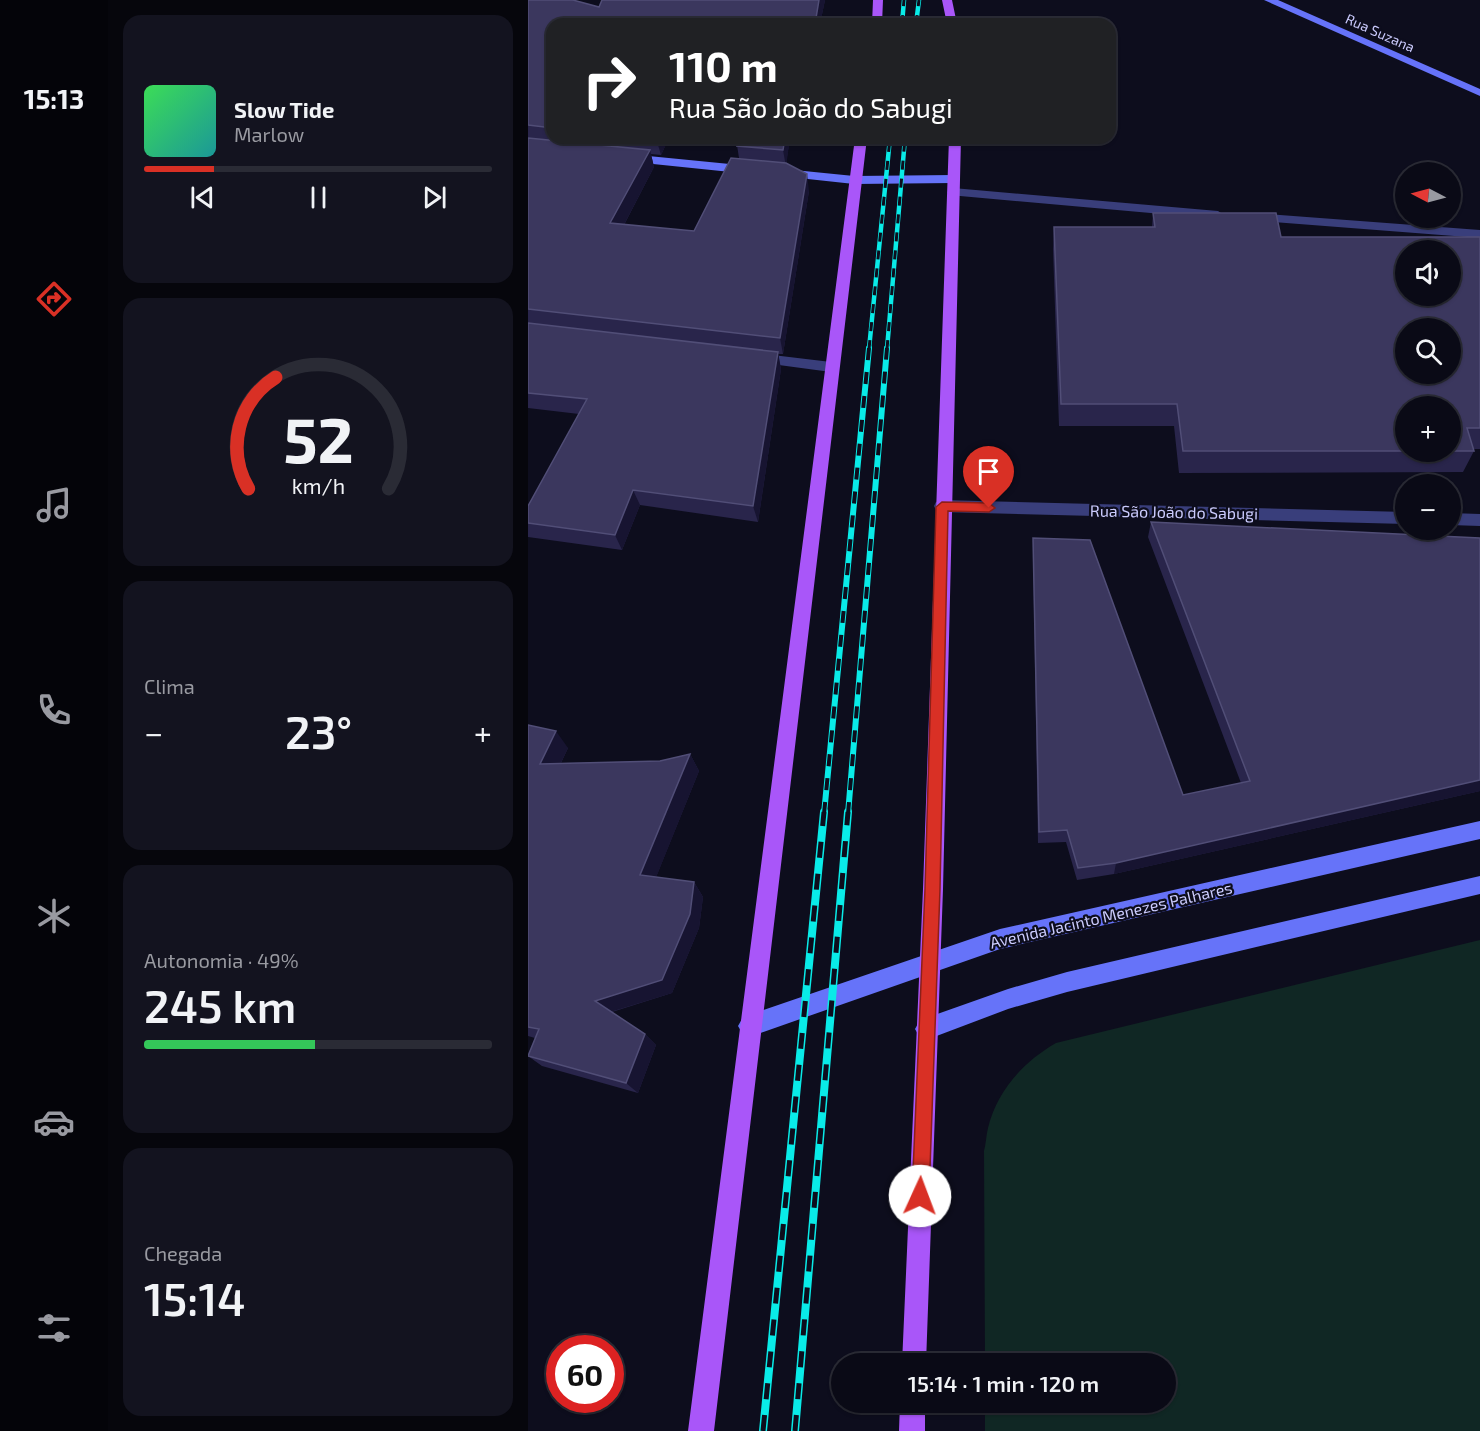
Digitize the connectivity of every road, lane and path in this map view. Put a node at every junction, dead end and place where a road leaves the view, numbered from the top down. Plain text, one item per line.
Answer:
1 (878, 0) edge
2 (947, 0) edge
3 (960, 0) edge
4 (1269, 0) edge
5 (877, 18) edge
6 (951, 18) edge
7 (959, 18) edge
8 (1480, 93) edge
9 (860, 144) edge
10 (955, 144) edge
11 (610, 156) edge
12 (854, 180) junction
13 (953, 185) junction
14 (1480, 234) edge
15 (737, 356) edge
16 (831, 367) junction
17 (942, 507) junction
18 (1395, 518) edge
19 (1461, 519) edge
20 (1480, 520) edge
21 (1480, 830) edge
22 (1480, 885) edge
23 (928, 964) junction
24 (749, 1026) junction
25 (926, 1029) junction
26 (914, 1353) edge
27 (913, 1413) edge
28 (700, 1431) edge
29 (912, 1431) edge

1 - 5 main road
2 - 6 main road
3 - 7 main road
4 - 8 main road, Rua Suzana
9 - 12 main road
10 - 13 main road
11 - 12 main road
12 - 13 main road
12 - 16 main road
13 - 14 street
13 - 17 main road
15 - 16 street
16 - 24 main road
17 - 18 street, Rua São João do Sabugi
17 - 23 main road
19 - 20 street
21 - 23 main road, Avenida Jacinto Menezes Palhares
22 - 25 main road
23 - 24 main road, Avenida Jacinto Menezes Palhares
23 - 25 main road
24 - 28 main road
25 - 26 main road
27 - 29 main road

